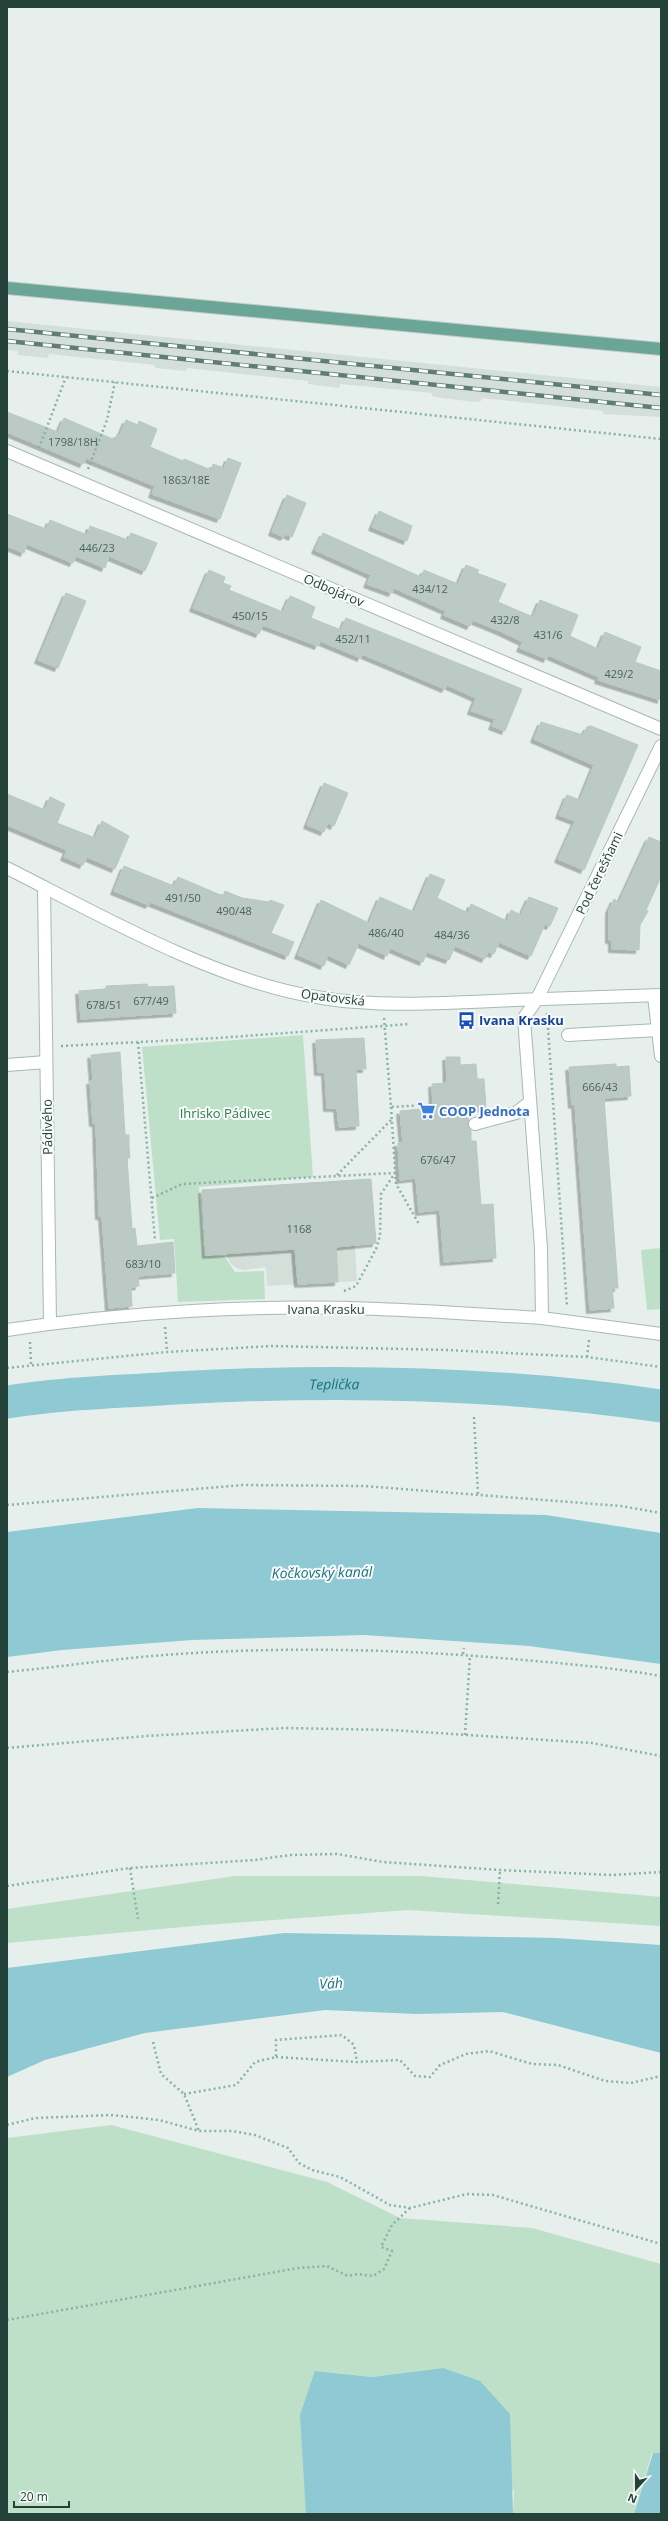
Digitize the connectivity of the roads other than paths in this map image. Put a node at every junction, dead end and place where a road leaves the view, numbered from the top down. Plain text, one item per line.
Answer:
1 (7, 288) edge
2 (661, 349) edge
3 (7, 451) edge
4 (661, 729) edge
5 (661, 746) edge
6 (7, 868) edge
7 (44, 887) junction
8 (657, 996) edge
9 (537, 999) junction
10 (658, 1030) junction
11 (568, 1035) dead end
12 (661, 1056) edge
13 (46, 1062) junction
14 (7, 1065) edge
15 (530, 1102) junction
16 (475, 1124) dead end
17 (542, 1318) junction
18 (50, 1324) junction
19 (7, 1330) edge
20 (661, 1334) edge

1 - 2 main road
3 - 4 street, Odbojárov
5 - 9 street, Pod čerešňami
6 - 7 street, Opatovská
7 - 9 street, Opatovská
7 - 13 street, Pádivého
8 - 9 street, Opatovská
8 - 10 street
9 - 15 street
10 - 11 street
10 - 12 street
13 - 14 street
13 - 18 street, Pádivého
15 - 16 street
15 - 17 street
17 - 18 street, Ivana Krasku
17 - 20 street, Ivana Krasku
18 - 19 street

